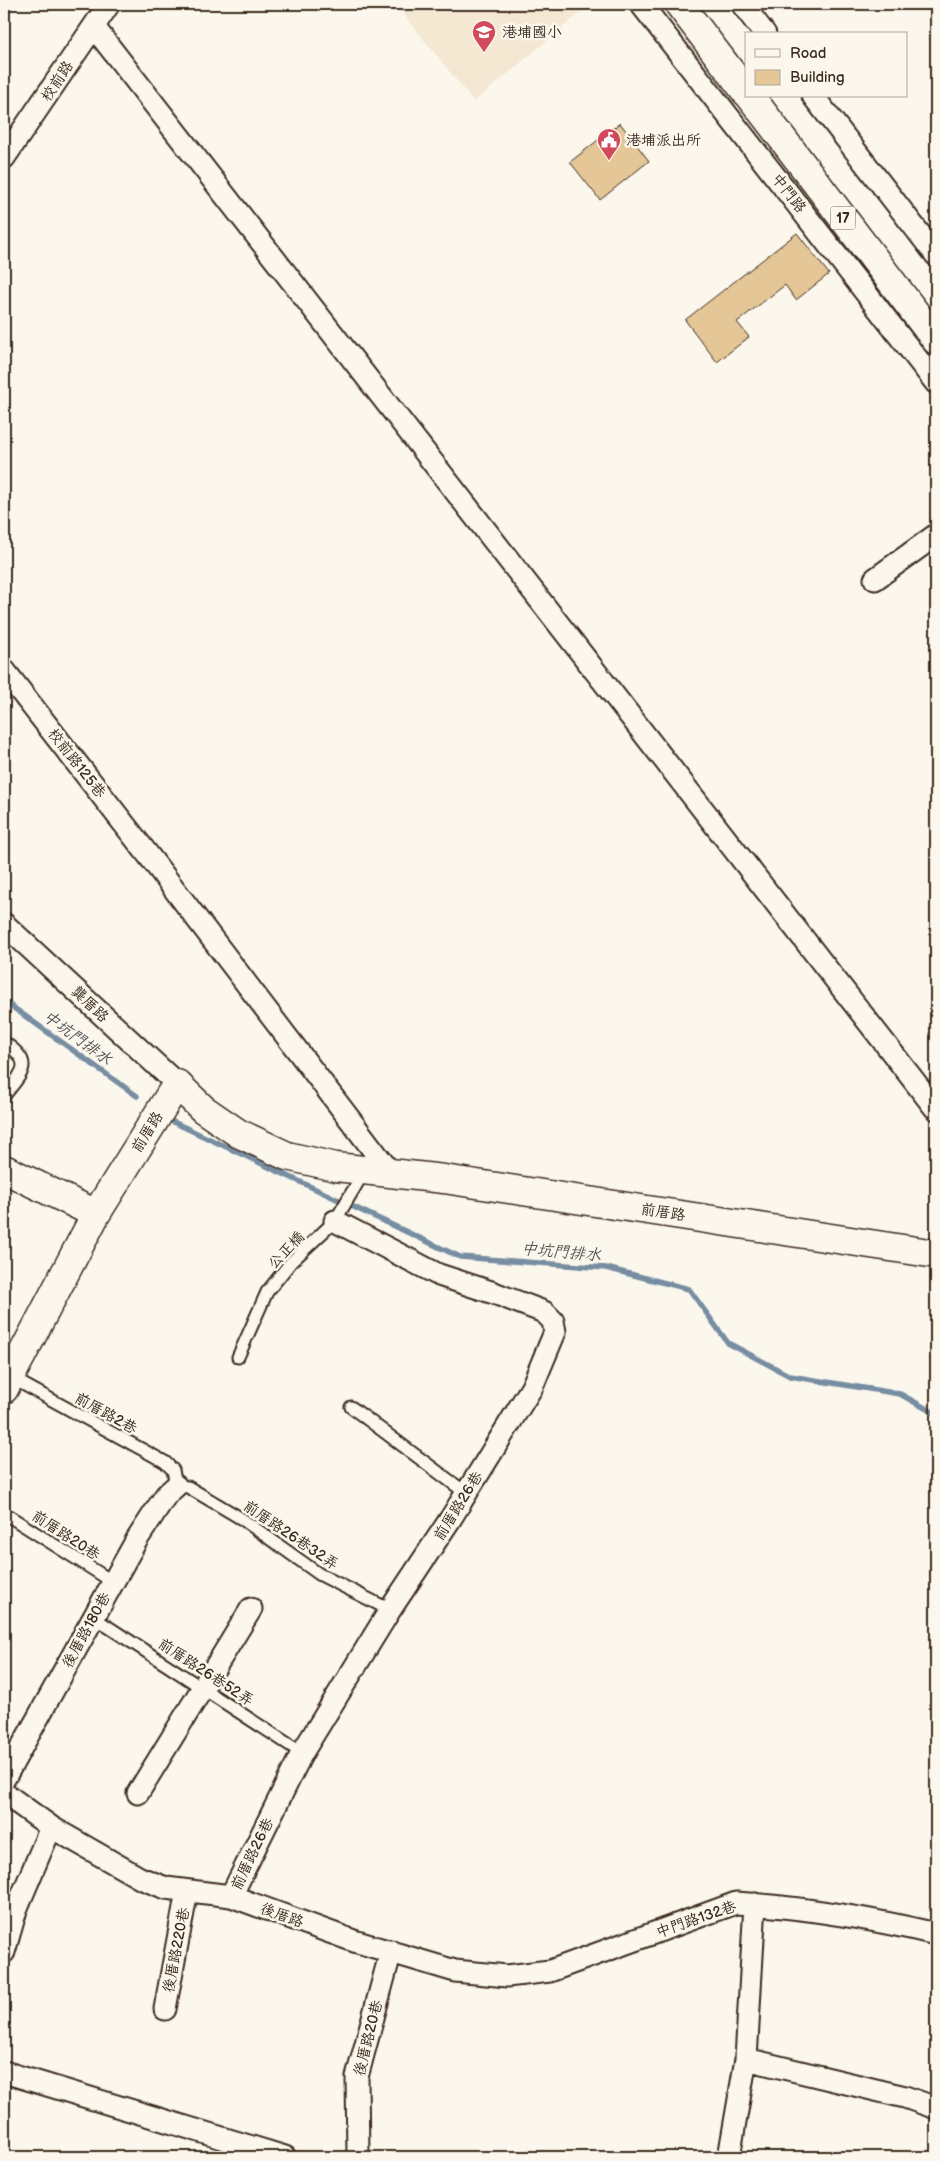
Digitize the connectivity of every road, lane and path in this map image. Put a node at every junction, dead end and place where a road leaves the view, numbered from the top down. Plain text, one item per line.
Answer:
1 (109, 4) edge
2 (641, 4) edge
3 (679, 4) edge
4 (701, 4) edge
5 (742, 4) edge
6 (94, 27) junction
7 (763, 32) edge
8 (745, 81) edge
9 (758, 98) edge
10 (775, 98) edge
11 (815, 98) edge
12 (716, 100) junction
13 (4, 158) edge
14 (936, 255) edge
15 (936, 310) edge
16 (936, 340) edge
17 (936, 383) edge
18 (936, 534) edge
19 (875, 580) dead end
20 (4, 670) edge
21 (4, 924) edge
22 (4, 1042) edge
23 (177, 1084) junction
24 (4, 1096) edge
25 (936, 1108) edge
26 (4, 1169) edge
27 (378, 1171) junction
28 (96, 1214) junction
29 (338, 1216) junction
30 (936, 1254) edge
31 (238, 1357) dead end
32 (7, 1383) edge
33 (351, 1407) dead end
34 (176, 1486) junction
35 (466, 1493) junction
36 (4, 1512) edge
37 (113, 1582) junction
38 (251, 1610) dead end
39 (390, 1610) junction
40 (93, 1617) junction
41 (203, 1688) junction
42 (302, 1753) junction
43 (4, 1779) edge
44 (4, 1794) edge
45 (138, 1794) dead end
46 (51, 1827) junction
47 (187, 1891) junction
48 (231, 1896) junction
49 (755, 1904) junction
50 (10, 1907) edge
51 (936, 1934) edge
52 (391, 1951) junction
53 (4, 1952) edge
54 (550, 1971) joint
55 (165, 2008) dead end
56 (746, 2059) junction
57 (4, 2072) edge
58 (936, 2108) edge
59 (285, 2157) edge
60 (358, 2157) edge
61 (729, 2157) edge

1 - 6 street, 校前路
2 - 12 street, 中門路
3 - 8 street, 中門路 / 17
4 - 8 street, 中門路 / 17
5 - 7 street
6 - 13 street, 校前路
6 - 25 street
8 - 12 street
9 - 16 street, 中門路 / 17
10 - 15 street, 17
11 - 14 street
12 - 17 street, 中門路
18 - 19 street
20 - 27 street, 校前路125巷
21 - 23 street, 龔厝路
22 - 24 lane
23 - 27 street, 前厝路
23 - 28 street, 前厝路
26 - 28 street
27 - 29 lane, 公正橋
27 - 30 street, 前厝路
28 - 32 street, 前厝路
29 - 31 lane, 公正橋
29 - 35 street, 前厝路26巷
32 - 34 lane, 前厝路2巷
33 - 35 lane
34 - 37 street, 後厝路180巷
34 - 39 lane, 前厝路26巷32弄
35 - 39 street, 前厝路26巷
36 - 37 lane, 前厝路20巷
37 - 40 street, 後厝路180巷
38 - 41 street
39 - 42 street, 前厝路26巷
40 - 41 lane, 前厝路26巷52弄
40 - 43 street, 後厝路180巷
41 - 42 lane, 前厝路26巷52弄
41 - 45 street
42 - 48 street, 前厝路26巷
44 - 46 street, 後厝路
46 - 47 street, 後厝路
46 - 50 street
47 - 48 street, 後厝路
47 - 55 street, 後厝路220巷
48 - 52 street, 後厝路
49 - 51 street, 中門路132巷
49 - 54 street, 中門路132巷
49 - 56 street
50 - 53 street
52 - 54 street, 後厝路
52 - 60 street, 後厝路20巷
56 - 58 street
56 - 61 street
57 - 59 street

